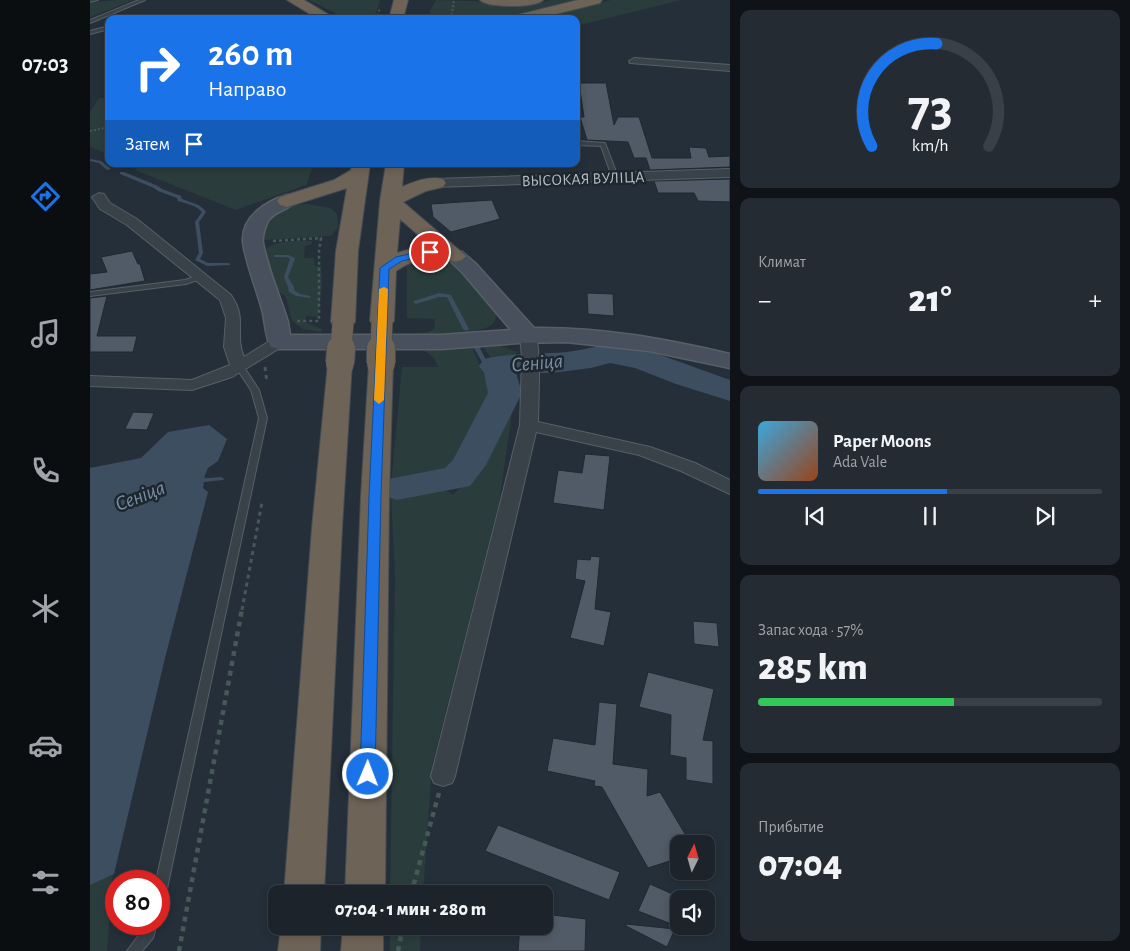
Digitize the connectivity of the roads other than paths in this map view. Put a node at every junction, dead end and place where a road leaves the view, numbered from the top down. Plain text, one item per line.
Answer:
1 (96, 0) edge
2 (143, 0) edge
3 (294, 0) edge
4 (401, 0) edge
5 (487, 0) edge
6 (536, 0) edge
7 (595, 0) edge
8 (90, 1) edge
9 (107, 15) edge
10 (322, 15) edge
11 (397, 15) edge
12 (534, 15) edge
13 (105, 16) edge
14 (90, 22) edge
15 (105, 28) edge
16 (90, 33) edge
17 (634, 61) dead end
18 (730, 68) edge
19 (580, 143) edge
20 (395, 167) edge
21 (398, 167) edge
22 (360, 169) edge
23 (730, 173) edge
24 (615, 178) junction
25 (436, 184) junction
26 (94, 197) edge
27 (287, 201) junction
28 (390, 201) junction
29 (352, 222) junction
30 (455, 256) junction
31 (385, 268) junction
32 (201, 277) junction
33 (90, 294) edge
34 (279, 342) junction
35 (529, 355) junction
36 (730, 361) edge
37 (239, 366) junction
38 (90, 381) edge
39 (529, 424) junction
40 (730, 488) edge
41 (443, 776) dead end
42 (165, 870) edge
43 (305, 885) edge
44 (365, 885) edge
45 (147, 935) edge
46 (300, 935) edge
47 (363, 935) edge
48 (134, 951) edge
49 (299, 951) edge
50 (362, 951) edge

1 - 8 lane
2 - 9 lane
3 - 10 highway
4 - 11 highway
5 - 6 highway
7 - 12 highway
13 - 14 lane
15 - 16 lane
17 - 18 street
19 - 24 lane
20 - 28 highway
21 - 25 highway
22 - 27 highway
22 - 29 highway
23 - 24 street, ВЫСОКАЯ ВУЛІЦА
24 - 25 street, ВЫСОКАЯ ВУЛІЦА
25 - 28 highway
26 - 32 street
27 - 29 highway
27 - 34 street
28 - 30 highway
28 - 31 highway
29 - 43 highway, bridge
30 - 31 highway
30 - 35 street
31 - 44 highway, bridge
32 - 33 lane
32 - 37 street
34 - 35 street
34 - 37 street
35 - 36 street
35 - 39 street
37 - 38 street
37 - 42 lane
39 - 40 street
39 - 41 street
45 - 48 lane
46 - 49 highway
47 - 50 highway

